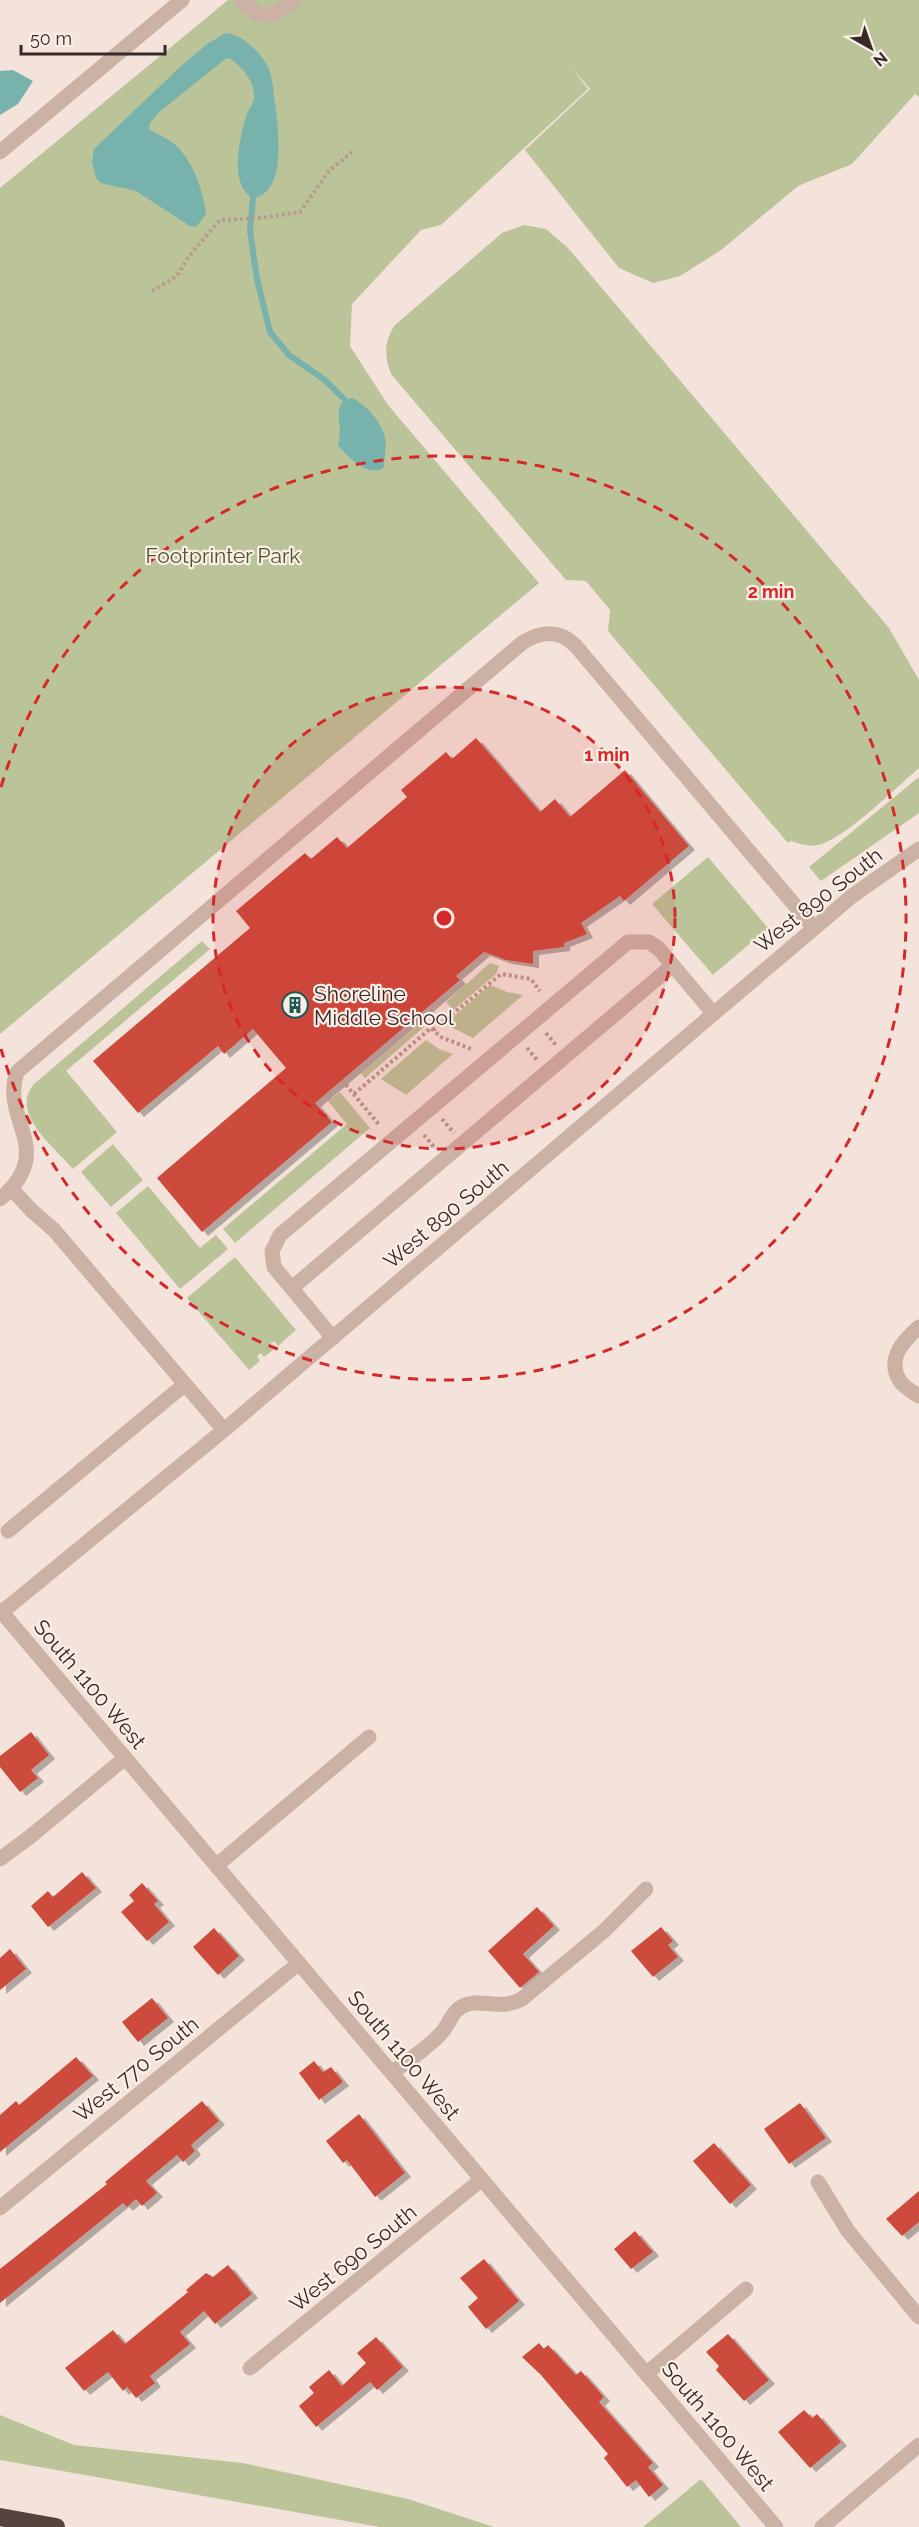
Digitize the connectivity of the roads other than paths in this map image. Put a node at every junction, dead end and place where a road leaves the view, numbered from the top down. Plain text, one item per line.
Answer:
1 (182, 0) edge
2 (241, 0) edge
3 (294, 0) edge
4 (0, 152) edge
5 (919, 849) edge
6 (814, 928) junction
7 (673, 965) junction
8 (713, 1013) junction
9 (6, 1194) edge
10 (292, 1288) junction
11 (919, 1327) edge
12 (333, 1338) junction
13 (184, 1384) junction
14 (919, 1396) edge
15 (225, 1430) junction
16 (8, 1531) dead end
17 (1, 1611) edge
18 (369, 1737) dead end
19 (125, 1758) junction
20 (0, 1859) edge
21 (217, 1865) junction
22 (646, 1889) dead end
23 (298, 1963) junction
24 (392, 2073) junction
25 (482, 2179) junction
26 (818, 2182) dead end
27 (0, 2208) edge
28 (746, 2289) dead end
29 (919, 2317) edge
30 (250, 2368) dead end
31 (646, 2374) junction
32 (919, 2445) edge
33 (0, 2517) edge
34 (56, 2527) edge
35 (776, 2527) edge
36 (822, 2527) edge

1 - 4 street
2 - 3 street
5 - 6 street, West 890 South
6 - 8 street, West 890 South
6 - 9 street
7 - 8 street
7 - 10 street
7 - 10 street
8 - 12 street, West 890 South
9 - 13 street
10 - 12 street
11 - 14 street
12 - 15 street, West 890 South
13 - 15 street
13 - 16 street
15 - 17 street, West 890 South
17 - 19 street, South 1100 West
18 - 21 street
19 - 20 street
19 - 21 street, South 1100 West
21 - 23 street, South 1100 West
22 - 24 street
23 - 24 street, South 1100 West
23 - 27 street, West 770 South
24 - 25 street, South 1100 West
25 - 30 street, West 690 South
25 - 31 street, South 1100 West
26 - 29 street
28 - 31 street
31 - 35 street, South 1100 West
32 - 36 street
33 - 34 highway

